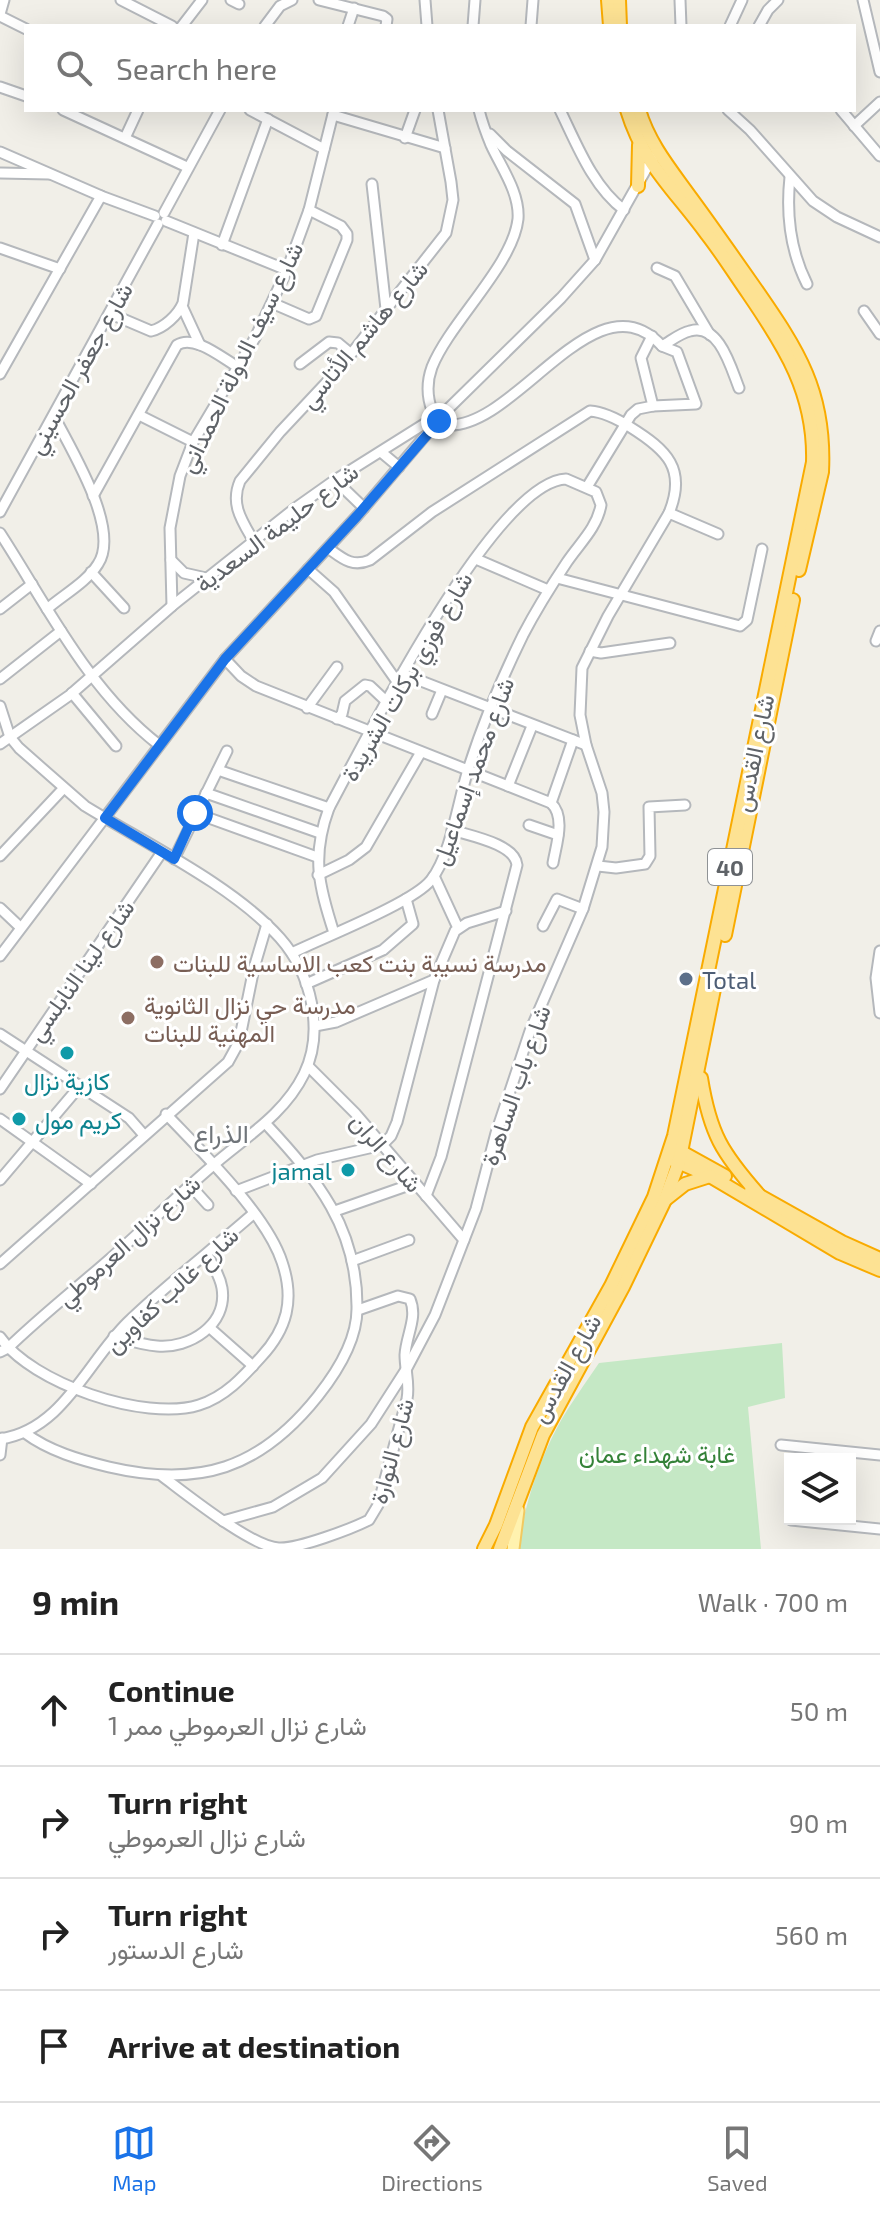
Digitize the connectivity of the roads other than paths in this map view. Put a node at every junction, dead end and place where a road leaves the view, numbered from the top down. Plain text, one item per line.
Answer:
1 (4, 0) edge
2 (121, 0) edge
3 (202, 0) edge
4 (292, 0) edge
5 (319, 0) edge
6 (425, 0) edge
7 (475, 0) edge
8 (533, 0) edge
9 (608, 0) edge
10 (619, 0) edge
11 (680, 0) edge
12 (742, 0) edge
13 (778, 0) edge
14 (863, 0) edge
15 (354, 8) junction
16 (0, 15) edge
17 (168, 24) edge
18 (184, 24) edge
19 (266, 24) edge
20 (349, 24) edge
21 (387, 24) edge
22 (427, 24) edge
23 (473, 24) edge
24 (531, 24) edge
25 (610, 24) edge
26 (620, 24) edge
27 (681, 24) edge
28 (731, 24) edge
29 (760, 24) edge
30 (24, 28) edge
31 (876, 37) edge
32 (880, 72) edge
33 (0, 87) edge
34 (24, 95) edge
35 (880, 102) edge
36 (67, 112) edge
37 (137, 112) edge
38 (219, 112) edge
39 (254, 112) edge
40 (362, 112) edge
41 (414, 112) edge
42 (438, 112) edge
43 (480, 112) edge
44 (561, 112) edge
45 (628, 112) edge
46 (640, 112) edge
47 (730, 112) edge
48 (843, 112) edge
49 (334, 113) edge
50 (268, 119) junction
51 (359, 123) junction
52 (854, 126) junction
53 (485, 128) junction
54 (125, 138) junction
55 (405, 138) junction
56 (639, 145) junction
57 (445, 148) junction
58 (324, 149) junction
59 (656, 150) junction
60 (0, 152) edge
61 (880, 156) edge
62 (650, 163) junction
63 (187, 167) junction
64 (0, 173) edge
65 (51, 174) junction
66 (790, 177) junction
67 (664, 180) junction
68 (639, 183) junction
69 (372, 184) dead end
70 (101, 196) junction
71 (309, 210) junction
72 (624, 210) junction
73 (161, 218) junction
74 (194, 233) junction
75 (880, 237) edge
76 (222, 245) junction
77 (0, 248) edge
78 (595, 260) junction
79 (657, 268) dead end
80 (60, 269) junction
81 (287, 270) junction
82 (807, 284) dead end
83 (272, 303) junction
84 (182, 306) junction
85 (386, 309) junction
86 (864, 311) dead end
87 (111, 314) junction
88 (880, 334) edge
89 (710, 335) junction
90 (652, 336) junction
91 (200, 345) junction
92 (662, 346) junction
93 (350, 353) junction
94 (300, 364) dead end
95 (2, 366) edge
96 (238, 367) junction
97 (739, 388) dead end
98 (653, 406) junction
99 (139, 415) junction
100 (54, 416) junction
101 (439, 417) junction
102 (625, 424) junction
103 (193, 442) junction
104 (385, 449) junction
105 (402, 464) junction
106 (335, 480) junction
107 (587, 487) junction
108 (93, 496) junction
109 (364, 508) junction
110 (0, 512) edge
111 (669, 513) junction
112 (0, 533) edge
113 (718, 534) dead end
114 (253, 540) junction
115 (328, 548) junction
116 (762, 549) dead end
117 (476, 559) junction
118 (171, 560) junction
119 (308, 569) junction
120 (91, 572) junction
121 (206, 578) junction
122 (557, 578) junction
123 (32, 584) junction
124 (548, 590) junction
125 (622, 593) junction
126 (172, 606) junction
127 (124, 608) dead end
128 (0, 609) edge
129 (47, 609) junction
130 (61, 631) junction
131 (880, 631) edge
132 (876, 641) dead end
133 (670, 643) dead end
134 (590, 651) junction
135 (225, 659) junction
136 (337, 667) dead end
137 (92, 677) junction
138 (400, 678) junction
139 (0, 679) edge
140 (442, 690) junction
141 (72, 693) junction
142 (387, 702) junction
143 (0, 706) edge
144 (307, 708) junction
145 (490, 710) junction
146 (432, 714) dead end
147 (337, 719) junction
148 (532, 726) junction
149 (371, 732) junction
150 (11, 733) junction
151 (573, 740) junction
152 (0, 744) edge
153 (159, 745) junction
154 (586, 745) junction
155 (116, 746) dead end
156 (227, 751) dead end
157 (421, 752) junction
158 (218, 770) junction
159 (468, 770) junction
160 (508, 786) junction
161 (63, 789) junction
162 (206, 793) junction
163 (551, 803) junction
164 (685, 805) dead end
165 (329, 808) junction
166 (195, 813) junction
167 (105, 818) junction
168 (529, 825) dead end
169 (452, 830) junction
170 (320, 833) junction
171 (558, 835) junction
172 (162, 852) junction
173 (0, 856) edge
174 (317, 857) junction
175 (174, 859) junction
176 (553, 863) dead end
177 (598, 866) junction
178 (318, 875) junction
179 (434, 876) junction
180 (406, 899) junction
181 (0, 908) edge
182 (583, 909) junction
183 (506, 911) junction
184 (267, 924) junction
185 (543, 926) dead end
186 (20, 927) junction
187 (458, 928) junction
188 (334, 933) junction
189 (880, 951) edge
190 (292, 953) junction
191 (0, 956) edge
192 (434, 980) junction
193 (306, 984) junction
194 (880, 1013) edge
195 (315, 1026) junction
196 (0, 1034) edge
197 (25, 1050) junction
198 (308, 1066) junction
199 (700, 1068) junction
200 (79, 1087) junction
201 (0, 1089) edge
202 (166, 1114) junction
203 (129, 1118) junction
204 (0, 1119) edge
205 (155, 1124) junction
206 (266, 1124) junction
207 (143, 1134) junction
208 (34, 1141) junction
209 (382, 1145) junction
210 (675, 1155) junction
211 (213, 1164) junction
212 (303, 1164) junction
213 (710, 1176) junction
214 (0, 1180) edge
215 (415, 1183) junction
216 (91, 1184) junction
217 (190, 1185) junction
218 (236, 1191) junction
219 (426, 1196) junction
220 (761, 1197) junction
221 (664, 1202) junction
222 (208, 1205) dead end
223 (335, 1211) junction
224 (253, 1214) junction
225 (409, 1240) dead end
226 (464, 1240) junction
227 (207, 1255) junction
228 (880, 1259) edge
229 (352, 1261) junction
230 (0, 1264) edge
231 (880, 1270) edge
232 (358, 1310) junction
233 (210, 1328) junction
234 (114, 1336) junction
235 (0, 1337) edge
236 (4, 1350) edge
237 (253, 1366) junction
238 (407, 1368) junction
239 (75, 1391) junction
240 (25, 1433) junction
241 (1, 1438) edge
242 (781, 1445) dead end
243 (0, 1455) edge
244 (880, 1455) edge
245 (162, 1476) junction
246 (519, 1496) junction
247 (223, 1521) junction
248 (840, 1525) edge
249 (880, 1529) edge
250 (484, 1549) edge
251 (500, 1549) edge
252 (513, 1549) edge

1 - 16 street
2 - 17 street
3 - 18 street
4 - 19 street
5 - 15 street
6 - 22 street
7 - 23 street
8 - 24 street
9 - 25 highway
10 - 26 highway
11 - 27 street
12 - 28 street
13 - 29 street
14 - 31 street
15 - 20 street
15 - 21 street
16 - 30 street
31 - 32 street
33 - 34 street
35 - 52 street
36 - 54 street
37 - 54 street
38 - 63 street, شارع جعفر الحسيني
39 - 50 street
40 - 51 street
41 - 55 street
42 - 57 street, شارع هاشم الأتاسي
43 - 53 street
44 - 72 street
45 - 56 highway, شارع القدس / 40
46 - 59 highway, شارع القدس / 40
47 - 66 street
48 - 52 street
49 - 51 street
49 - 58 street, شارع سيف الدولة الحمداني
50 - 58 street
50 - 76 street
51 - 55 street
52 - 61 street
53 - 78 street
53 - 101 street
54 - 63 street
55 - 57 street
56 - 62 highway, شارع القدس / 40
56 - 68 highway
57 - 85 street, شارع هاشم الأتاسي
58 - 71 street, شارع سيف الدولة الحمداني
59 - 62 street, شارع حليمة السعدية
59 - 199 highway, شارع القدس / 40
60 - 65 street
62 - 67 highway, شارع القدس / 40
62 - 68 street, شارع حليمة السعدية
63 - 73 street, شارع جعفر الحسيني
64 - 65 street
65 - 70 street
66 - 75 street
66 - 82 street
67 - 68 highway
67 - 210 highway, شارع القدس / 40
68 - 72 street, شارع حليمة السعدية
69 - 85 street
70 - 73 street
70 - 80 street
71 - 81 street, شارع سيف الدولة الحمداني
71 - 83 street
72 - 78 street, شارع حليمة السعدية
73 - 74 street
73 - 87 street, شارع جعفر الحسيني
74 - 76 street
74 - 84 street
76 - 81 street
77 - 80 street
78 - 101 street, شارع حليمة السعدية
79 - 89 street
80 - 95 street
81 - 83 street, شارع سيف الدولة الحمداني
83 - 96 street, شارع سيف الدولة الحمداني
84 - 87 street
84 - 91 street
85 - 93 street, شارع هاشم الأتاسي
86 - 88 street
87 - 100 street, شارع جعفر الحسيني
89 - 92 street
89 - 97 street
90 - 92 street
90 - 98 street
90 - 101 street
91 - 96 street
91 - 99 street
92 - 98 street
93 - 94 street
93 - 114 street, شارع هاشم الأتاسي
96 - 103 street, شارع سيف الدولة الحمداني
98 - 102 street
99 - 103 street
99 - 108 street
100 - 108 street
100 - 110 street, شارع جعفر الحسيني
101 - 104 street, شارع حليمة السعدية
101 - 105 street
102 - 107 street
102 - 111 street, شارع باب الساهرة
102 - 115 street, شارع باب الساهرة
103 - 118 street, شارع سيف الدولة الحمداني
104 - 105 street
104 - 106 street, شارع حليمة السعدية
105 - 109 street
106 - 109 street
106 - 114 street, شارع حليمة السعدية
107 - 117 street, شارع فوزي بركات الشريدة
107 - 122 street, شارع محمد إسماعيل
108 - 120 street
109 - 115 street
111 - 113 street
111 - 125 street, شارع باب الساهرة
112 - 123 street
114 - 121 street, شارع حليمة السعدية
115 - 119 street
116 - 125 street
117 - 124 street
117 - 138 street, شارع فوزي بركات الشريدة
118 - 121 street
118 - 126 street, شارع سيف الدولة الحمداني
119 - 135 street
119 - 138 street
120 - 127 street
120 - 129 street
121 - 126 street, شارع حليمة السعدية
122 - 124 street, شارع محمد إسماعيل
122 - 125 street
123 - 128 street
123 - 129 street
124 - 145 street, شارع محمد إسماعيل
125 - 134 street, شارع باب الساهرة
126 - 137 street, شارع حليمة السعدية
129 - 130 street
130 - 137 street
130 - 139 street
131 - 132 street
133 - 134 street
134 - 154 street, شارع باب الساهرة
135 - 144 street
135 - 153 street
136 - 144 street
137 - 141 street, شارع حليمة السعدية
137 - 153 street
138 - 140 street
138 - 142 street, شارع فوزي بركات الشريدة
140 - 145 street
140 - 146 street
141 - 150 street, شارع حليمة السعدية
141 - 155 street
142 - 147 street
142 - 149 street, شارع فوزي بركات الشريدة
143 - 150 street
144 - 147 street
145 - 148 street
145 - 159 street, شارع محمد إسماعيل
147 - 149 street
148 - 151 street
148 - 160 street
149 - 157 street
149 - 165 street, شارع فوزي بركات الشريدة
150 - 152 street, شارع حليمة السعدية
150 - 161 street, شارع نزال العرموطي
151 - 154 street
151 - 163 street
153 - 167 street
154 - 177 street, شارع باب الساهرة
156 - 158 street
157 - 159 street
157 - 178 street
158 - 162 street
158 - 165 street
159 - 160 street
159 - 169 street, شارع محمد إسماعيل
160 - 163 street
161 - 167 street, شارع نزال العرموطي
161 - 173 street
162 - 166 street
162 - 170 street
163 - 171 street
164 - 177 street
165 - 170 street, شارع فوزي بركات الشريدة
166 - 174 street
166 - 175 street
167 - 172 street, شارع نزال العرموطي
167 - 186 street
168 - 171 street
169 - 179 street, شارع محمد إسماعيل
169 - 183 street
170 - 174 street, شارع فوزي بركات الشريدة
171 - 176 street
172 - 175 street, شارع نزال العرموطي
172 - 197 street, شارع لينا النابلسي
174 - 178 street, شارع فوزي بركات الشريدة
175 - 184 street, شارع نزال العرموطي
177 - 182 street, شارع باب الساهرة
178 - 188 street, شارع فوزي بركات الشريدة
179 - 180 street, شارع محمد إسماعيل
179 - 187 street
180 - 188 street, شارع محمد إسماعيل
180 - 193 street
181 - 186 street
182 - 185 street
182 - 226 street, شارع باب الساهرة
183 - 187 street
183 - 219 street
184 - 190 street, شارع نزال العرموطي
184 - 202 street
186 - 191 street
187 - 192 street
188 - 190 street, شارع محمد إسماعيل
189 - 194 street
190 - 193 street, شارع نزال العرموطي
192 - 195 street
192 - 209 street
193 - 195 street, شارع نزال العرموطي
195 - 198 street, شارع نزال العرموطي
196 - 197 street
197 - 200 street
197 - 201 street, شارع لينا النابلسي
198 - 206 street, شارع نزال العرموطي
198 - 209 street, شارع الران
199 - 210 highway, شارع القدس / 40
199 - 220 highway
200 - 203 street
200 - 208 street
202 - 205 street
202 - 211 street
203 - 205 street
203 - 207 street
204 - 208 street
205 - 207 street
206 - 211 street, شارع نزال العرموطي
206 - 212 street
207 - 216 street
208 - 214 street
208 - 216 street
209 - 212 street
209 - 215 street, شارع الران
210 - 213 highway
210 - 220 highway
210 - 221 highway, شارع القدس / 40
210 - 250 highway, شارع القدس / 40
211 - 217 street, شارع نزال العرموطي
211 - 218 street
212 - 218 street
212 - 223 street
213 - 221 highway
213 - 231 highway
215 - 219 street, شارع الران
215 - 223 street
216 - 230 street
217 - 222 street
217 - 236 street, شارع نزال العرموطي
218 - 224 street
219 - 226 street, شارع الران
220 - 228 highway
221 - 246 highway, شارع القدس / 40
223 - 229 street
224 - 227 street, شارع غالب كفاوين
224 - 237 street
225 - 229 street
226 - 238 street, شارع باب الساهرة
227 - 233 street
227 - 234 street, شارع غالب كفاوين
229 - 232 street
232 - 238 street, شارع النوارة
232 - 245 street
233 - 234 street
233 - 237 street
234 - 239 street, شارع غالب كفاوين
235 - 236 street
236 - 239 street
237 - 239 street
238 - 247 street, شارع باب الساهرة
238 - 247 street, شارع النوارة
239 - 240 street, شارع غالب كفاوين
240 - 241 street
240 - 245 street
241 - 243 street
242 - 244 street
245 - 247 street, شارع النوارة
246 - 251 highway, شارع القدس / 40
246 - 252 main road
248 - 249 street

